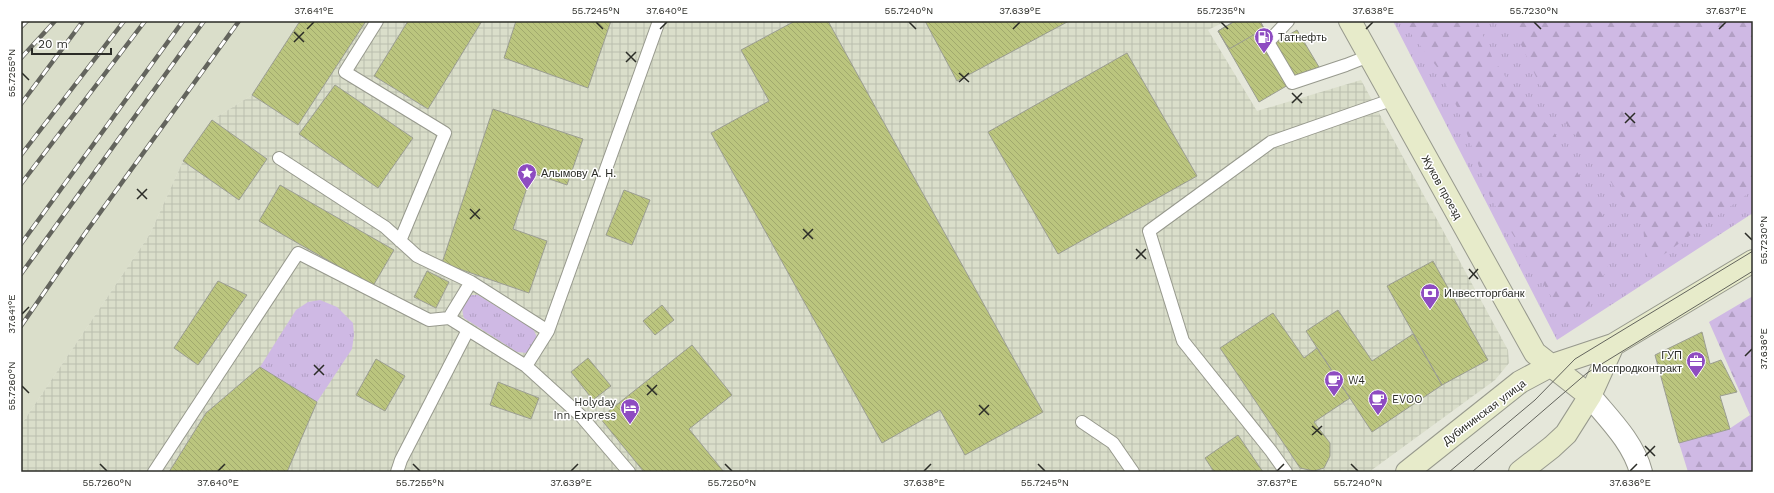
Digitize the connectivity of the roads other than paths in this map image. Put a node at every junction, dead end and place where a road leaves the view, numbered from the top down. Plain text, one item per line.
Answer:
1 (377, 21) edge
2 (659, 21) edge
3 (1288, 21) edge
4 (1350, 21) edge
5 (1369, 56) junction
6 (1394, 99) junction
7 (279, 158) dead end
8 (400, 241) junction
9 (1753, 261) edge
10 (471, 282) junction
11 (449, 318) junction
12 (468, 330) junction
13 (548, 331) junction
14 (1613, 345) junction
15 (1543, 359) junction
16 (526, 366) junction
17 (1590, 396) junction
18 (1082, 422) dead end
19 (154, 472) edge
20 (397, 472) edge
21 (629, 472) edge
22 (1132, 472) edge
23 (1286, 472) edge
24 (1407, 472) edge
25 (1520, 472) edge
26 (1641, 472) edge

1 - 8 lane
2 - 13 lane
3 - 5 lane
4 - 5 main road, Жуков проезд
5 - 6 main road, Жуков проезд
6 - 15 main road, Жуков проезд
6 - 23 lane
7 - 8 lane
8 - 10 lane
9 - 14 main road, Дубининская улица
10 - 11 lane
10 - 13 lane
11 - 12 lane
11 - 19 lane
12 - 16 lane
12 - 20 lane
13 - 16 lane
14 - 15 main road, Дубининская улица
14 - 17 main road
15 - 17 main road
15 - 24 main road, Дубининская улица
16 - 21 lane
17 - 25 main road
17 - 26 street
18 - 22 lane

